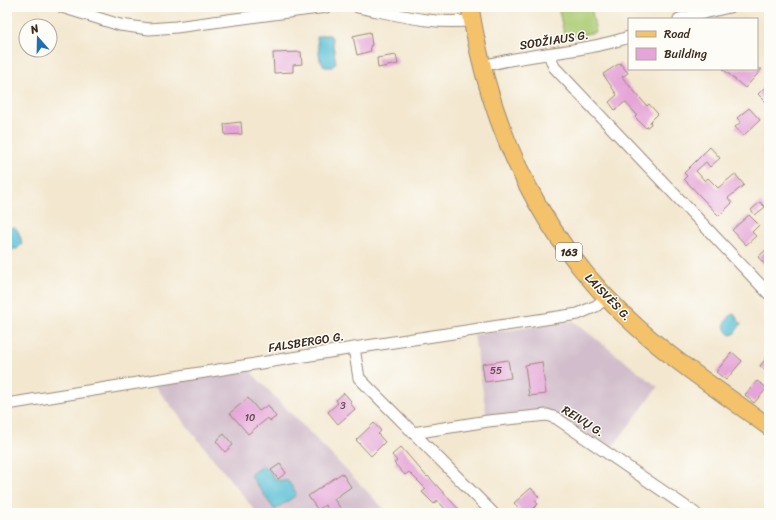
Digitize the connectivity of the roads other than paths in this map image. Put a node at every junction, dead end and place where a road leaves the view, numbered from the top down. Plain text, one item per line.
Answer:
1 (62, 7) edge
2 (326, 7) edge
3 (358, 7) edge
4 (729, 7) edge
5 (471, 14) edge
6 (683, 18) edge
7 (628, 37) edge
8 (549, 54) junction
9 (482, 66) junction
10 (769, 294) edge
11 (606, 298) junction
12 (354, 348) junction
13 (7, 404) edge
14 (769, 427) edge
15 (413, 433) junction
16 (493, 513) edge
17 (694, 513) edge

1 - 2 street
3 - 5 street
4 - 6 street
5 - 9 main road, LAISVĖS G. / 163
7 - 8 street, SODŽIAUS G.
8 - 9 street, SODŽIAUS G.
8 - 10 street
9 - 11 main road, LAISVĖS G. / 163
11 - 12 street, FALSBERGO G.
11 - 14 main road, LAISVĖS G. / 163
12 - 13 street, FALSBERGO G.
12 - 15 street
15 - 16 street
15 - 17 street, REIVŲ G.

